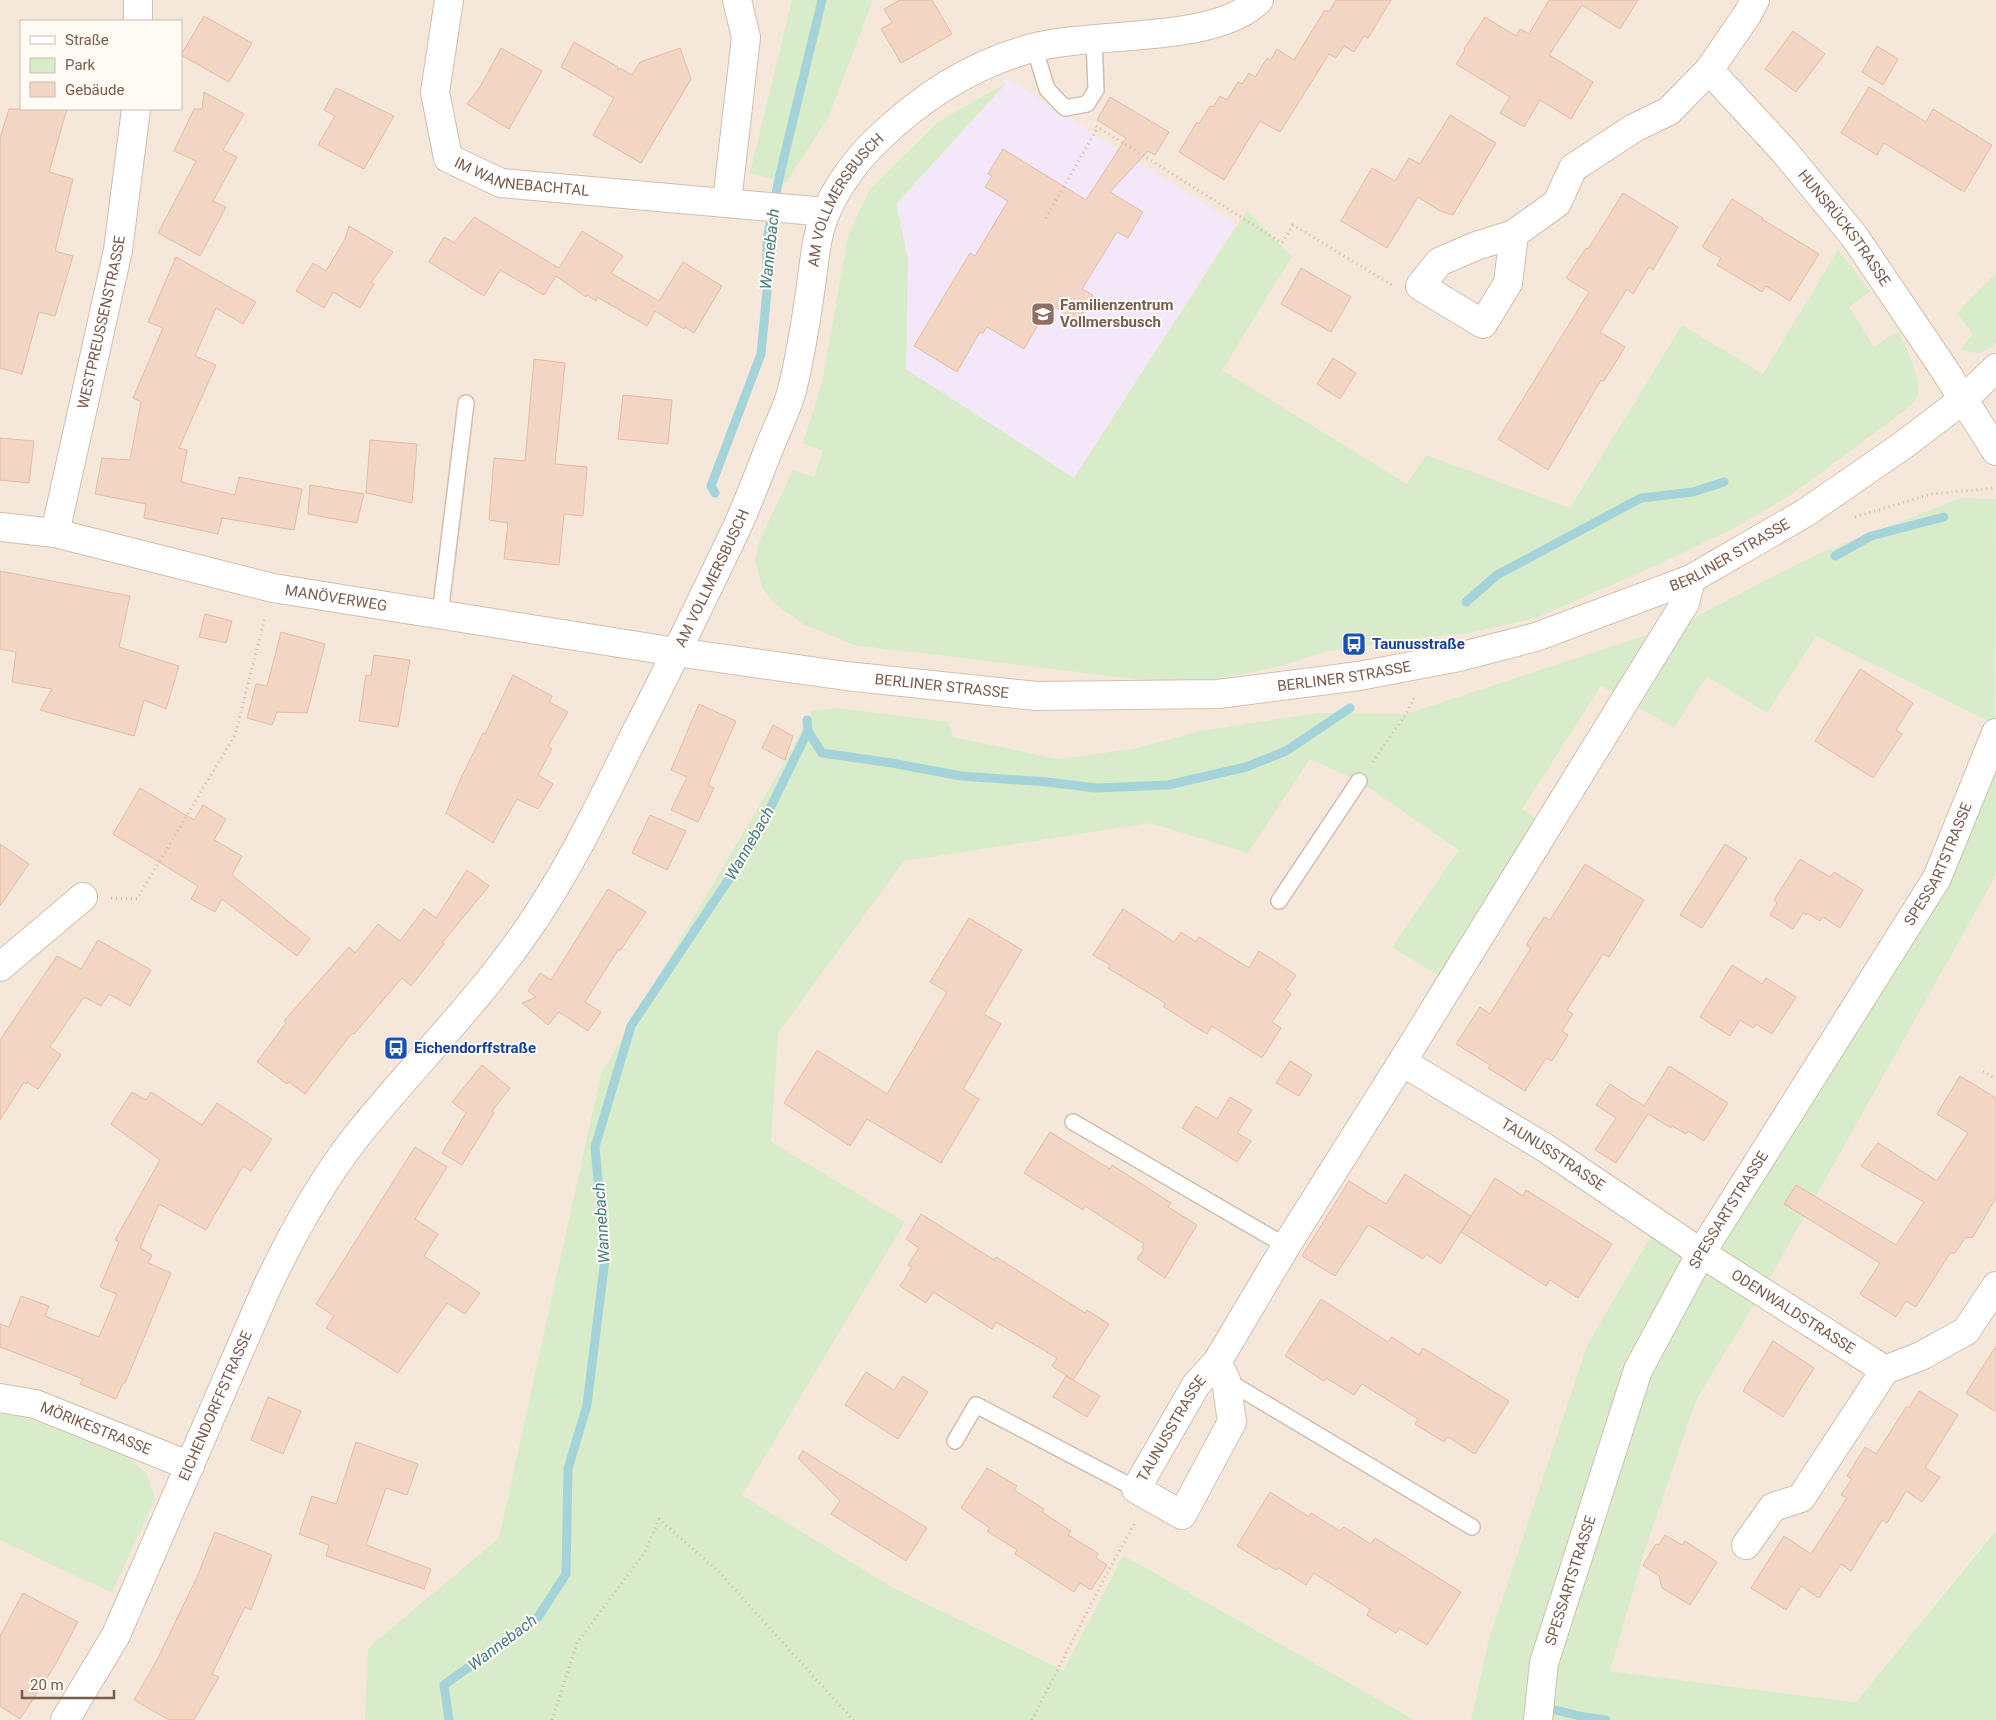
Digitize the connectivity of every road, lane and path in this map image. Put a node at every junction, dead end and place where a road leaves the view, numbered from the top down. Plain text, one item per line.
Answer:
1 (138, 0) edge
2 (448, 0) edge
3 (737, 0) edge
4 (1259, 0) edge
5 (1755, 0) edge
6 (138, 20) edge
7 (1094, 38) junction
8 (1034, 47) junction
9 (1709, 70) junction
10 (1065, 108) junction
11 (136, 110) edge
12 (1098, 127) junction
13 (739, 203) junction
14 (826, 212) junction
15 (1046, 218) dead end
16 (1514, 234) junction
17 (1420, 286) junction
18 (1996, 368) edge
19 (1964, 399) junction
20 (466, 403) dead end
21 (1996, 451) edge
22 (0, 527) edge
23 (55, 533) junction
24 (1691, 578) junction
25 (273, 588) junction
26 (440, 615) junction
27 (676, 652) junction
28 (1411, 665) junction
29 (1996, 733) edge
30 (1360, 781) joint
31 (83, 897) joint
32 (1279, 901) dead end
33 (0, 967) edge
34 (1402, 1062) junction
35 (1983, 1071) dead end
36 (1996, 1079) edge
37 (1073, 1122) dead end
38 (1286, 1246) junction
39 (1702, 1252) junction
40 (1996, 1286) edge
41 (1885, 1370) junction
42 (1222, 1371) junction
43 (0, 1398) edge
44 (955, 1441) dead end
45 (190, 1466) junction
46 (1143, 1493) junction
47 (1472, 1527) dead end
48 (1746, 1545) dead end
49 (66, 1720) edge
50 (552, 1720) edge
51 (855, 1720) edge
52 (1032, 1720) edge
53 (1538, 1720) edge

1 - 6 street
2 - 13 street, IM WANNEBACHTAL
3 - 13 street
4 - 7 street, AM VOLLMERSBUSCH
5 - 9 street
7 - 8 street, AM VOLLMERSBUSCH
7 - 10 lane
8 - 10 lane
8 - 14 street, AM VOLLMERSBUSCH
9 - 16 street
9 - 19 street, HUNSRÜCKSTRASSE
10 - 12 path
11 - 23 street, WESTPREUSSENSTRASSE
12 - 15 path
12 - 17 path
13 - 14 street, IM WANNEBACHTAL
14 - 27 street, AM VOLLMERSBUSCH
16 - 17 street
16 - 17 street
18 - 19 street, BERLINER STRASSE
19 - 21 street
19 - 24 street, BERLINER STRASSE
20 - 26 lane
22 - 23 street, MANÖVERWEG
23 - 25 street, MANÖVERWEG
24 - 28 street, BERLINER STRASSE
24 - 34 street, TAUNUSSTRASSE
25 - 26 street, MANÖVERWEG
25 - 31 path
26 - 27 street, MANÖVERWEG
27 - 28 street, BERLINER STRASSE
27 - 45 street, EICHENDORFFSTRASSE
28 - 30 path
29 - 39 street, SPESSARTSTRASSE
30 - 32 lane
31 - 33 street
34 - 38 street, TAUNUSSTRASSE
34 - 39 street, TAUNUSSTRASSE
35 - 36 path
37 - 38 lane
38 - 42 street, TAUNUSSTRASSE
39 - 41 street, ODENWALDSTRASSE
39 - 53 street, SPESSARTSTRASSE
40 - 41 street
41 - 48 street
42 - 46 street, TAUNUSSTRASSE
42 - 46 street, TAUNUSSTRASSE
42 - 47 lane
43 - 45 street, MÖRIKESTRASSE
44 - 46 lane
45 - 49 street, EICHENDORFFSTRASSE
46 - 52 path
50 - 51 path

